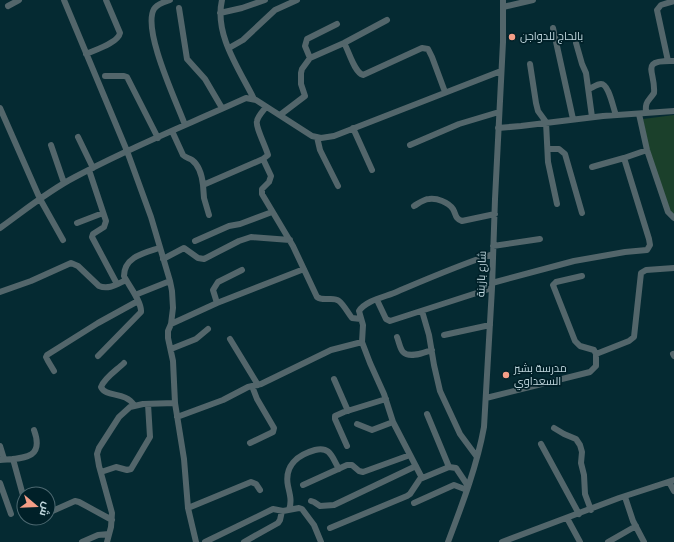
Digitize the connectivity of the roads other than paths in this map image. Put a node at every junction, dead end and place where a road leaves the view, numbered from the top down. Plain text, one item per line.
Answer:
1 (19, 0) edge
2 (64, 0) edge
3 (106, 0) edge
4 (170, 0) edge
5 (222, 0) edge
6 (266, 0) edge
7 (297, 0) edge
8 (533, 0) edge
9 (674, 1) edge
10 (503, 3) edge
11 (8, 6) dead end
12 (179, 8) dead end
13 (220, 13) junction
14 (387, 20) dead end
15 (338, 24) dead end
16 (552, 28) dead end
17 (344, 43) junction
18 (576, 44) dead end
19 (229, 48) junction
20 (86, 54) junction
21 (310, 58) junction
22 (671, 61) edge
23 (530, 64) dead end
24 (501, 71) junction
25 (105, 76) dead end
26 (589, 89) junction
27 (445, 92) junction
28 (254, 98) junction
29 (266, 107) junction
30 (0, 108) edge
31 (222, 108) junction
32 (674, 111) edge
33 (499, 112) junction
34 (646, 113) junction
35 (640, 114) junction
36 (280, 115) junction
37 (616, 115) junction
38 (592, 117) junction
39 (573, 119) junction
40 (546, 122) junction
41 (185, 125) junction
42 (352, 128) junction
43 (498, 128) junction
44 (172, 131) junction
45 (78, 137) dead end
46 (317, 137) junction
47 (158, 138) junction
48 (51, 145) dead end
49 (410, 145) dead end
50 (548, 149) junction
51 (647, 150) junction
52 (127, 151) junction
53 (624, 158) junction
54 (263, 159) junction
55 (592, 167) dead end
56 (91, 169) junction
57 (372, 170) dead end
58 (64, 183) junction
59 (203, 185) junction
60 (338, 186) dead end
61 (40, 199) junction
62 (557, 204) dead end
63 (414, 206) dead end
64 (272, 212) junction
65 (103, 213) junction
66 (582, 213) dead end
67 (494, 214) junction
68 (209, 215) dead end
69 (674, 218) edge
70 (77, 223) dead end
71 (0, 228) edge
72 (540, 239) dead end
73 (63, 240) dead end
74 (290, 240) junction
75 (195, 241) dead end
76 (493, 246) junction
77 (159, 248) junction
78 (493, 254) junction
79 (163, 259) junction
80 (674, 268) edge
81 (304, 269) junction
82 (242, 270) dead end
83 (582, 276) dead end
84 (126, 280) junction
85 (170, 281) junction
86 (117, 284) junction
87 (492, 286) junction
88 (0, 292) edge
89 (135, 295) junction
90 (376, 300) junction
91 (138, 302) junction
92 (217, 303) junction
93 (422, 311) junction
94 (360, 319) junction
95 (171, 324) junction
96 (490, 325) junction
97 (208, 329) dead end
98 (444, 336) dead end
99 (397, 337) dead end
100 (230, 340) dead end
101 (362, 342) junction
102 (171, 349) junction
103 (432, 350) junction
104 (596, 354) junction
105 (98, 356) dead end
106 (124, 363) dead end
107 (54, 371) dead end
108 (334, 380) dead end
109 (255, 385) junction
110 (486, 398) junction
111 (386, 399) junction
112 (176, 403) junction
113 (148, 404) junction
114 (134, 405) junction
115 (348, 411) junction
116 (426, 414) dead end
117 (177, 417) junction
118 (393, 422) junction
119 (357, 424) dead end
120 (554, 428) dead end
121 (34, 430) dead end
122 (250, 443) dead end
123 (541, 444) dead end
124 (0, 446) edge
125 (347, 446) dead end
126 (410, 454) junction
127 (477, 457) junction
128 (13, 459) junction
129 (2, 460) edge
130 (416, 466) junction
131 (449, 467) junction
132 (338, 469) junction
133 (101, 472) junction
134 (422, 478) junction
135 (671, 481) edge
136 (0, 483) edge
137 (303, 485) dead end
138 (20, 486) edge
139 (467, 488) junction
140 (260, 490) dead end
141 (674, 491) edge
142 (625, 497) junction
143 (311, 501) dead end
144 (414, 503) dead end
145 (188, 508) junction
146 (56, 509) edge
147 (290, 510) junction
148 (591, 510) junction
149 (282, 511) junction
150 (11, 514) dead end
151 (579, 514) junction
152 (567, 518) junction
153 (112, 520) junction
154 (636, 526) junction
155 (330, 528) dead end
156 (109, 534) junction
157 (516, 540) edge
158 (82, 542) edge
159 (107, 542) edge
160 (196, 542) edge
161 (205, 542) edge
162 (244, 542) edge
163 (321, 542) edge
164 (448, 542) edge
165 (502, 542) edge
166 (580, 542) edge
167 (608, 542) edge
168 (644, 542) edge

1 - 11 street
2 - 20 street
3 - 20 street
4 - 41 street
5 - 13 street
6 - 13 street
7 - 19 street
8 - 10 street
9 - 22 street
10 - 24 street, شارع بازينة
12 - 31 street
13 - 19 street
14 - 17 street
15 - 21 street
16 - 39 street
17 - 21 street
17 - 27 street
18 - 26 street
19 - 28 street
20 - 52 street
21 - 36 street
22 - 34 street
23 - 40 street
24 - 27 street
24 - 33 street, شارع بازينة
25 - 47 street
26 - 37 street
26 - 38 street
27 - 42 street
28 - 29 street
28 - 31 street
29 - 36 street
29 - 54 street
30 - 61 street
31 - 41 street
32 - 34 street
33 - 43 street, شارع بازينة
33 - 49 street
34 - 35 street
35 - 37 street
35 - 51 street
36 - 46 street
37 - 38 street
38 - 39 street
39 - 40 street
40 - 43 street
40 - 50 street
41 - 44 street
42 - 46 street
42 - 57 street
43 - 67 street, شارع بازينة
44 - 47 street
44 - 59 street
45 - 56 street
46 - 60 street
47 - 52 street
48 - 58 street
50 - 62 street
50 - 66 street
51 - 53 street
51 - 69 street
52 - 56 street
52 - 77 street
53 - 55 street
53 - 87 street
54 - 59 street
54 - 64 street
56 - 58 street
56 - 65 street
58 - 61 street
59 - 68 street
61 - 71 street
61 - 73 street
63 - 67 street
64 - 74 street
64 - 75 street
65 - 70 street
65 - 86 street
67 - 76 street, شارع بازينة
72 - 76 street
74 - 79 street
74 - 81 street
76 - 78 street, شارع بازينة
77 - 79 street
77 - 84 street
78 - 87 street, شارع بازينة
78 - 90 street
79 - 85 street
80 - 104 street
81 - 92 street
81 - 94 street
82 - 92 street
83 - 104 street
84 - 86 street
84 - 89 street
85 - 89 street
85 - 95 street
86 - 88 street
87 - 93 street
87 - 96 street, شارع بازينة
89 - 91 street
90 - 93 street
90 - 94 street
91 - 105 street
91 - 107 street
92 - 95 street
93 - 103 street
94 - 101 street
95 - 102 street
96 - 98 street
96 - 110 street, شارع بازينة
97 - 102 street
99 - 103 street
100 - 109 street
101 - 109 street
101 - 111 street
102 - 112 street
103 - 127 street
104 - 110 street
106 - 114 street
108 - 115 street
109 - 117 street
109 - 122 street
110 - 127 street, شارع بازينة
111 - 115 street
111 - 118 street
112 - 113 street
112 - 117 street
113 - 114 street
113 - 133 street
114 - 133 street
115 - 125 street
116 - 131 street
117 - 145 street
118 - 119 street
118 - 126 street
120 - 148 street
121 - 128 street
123 - 151 street
124 - 129 street
126 - 130 street
126 - 132 street
127 - 139 street, شارع بازينة
128 - 129 street
128 - 138 street
130 - 134 street
130 - 143 street
131 - 134 street
131 - 139 street
132 - 137 street
132 - 147 street
133 - 153 street
134 - 155 street
135 - 141 street
135 - 142 street
136 - 150 street
139 - 144 street
139 - 164 street, شارع بازينة
140 - 145 street
142 - 148 street
142 - 154 street
145 - 160 street
146 - 153 street
147 - 149 street
147 - 163 street
148 - 151 street
149 - 161 street
149 - 162 street
151 - 152 street
152 - 157 street
152 - 166 street
153 - 156 street
154 - 167 street
154 - 168 street
156 - 158 street
156 - 159 street
157 - 165 street

